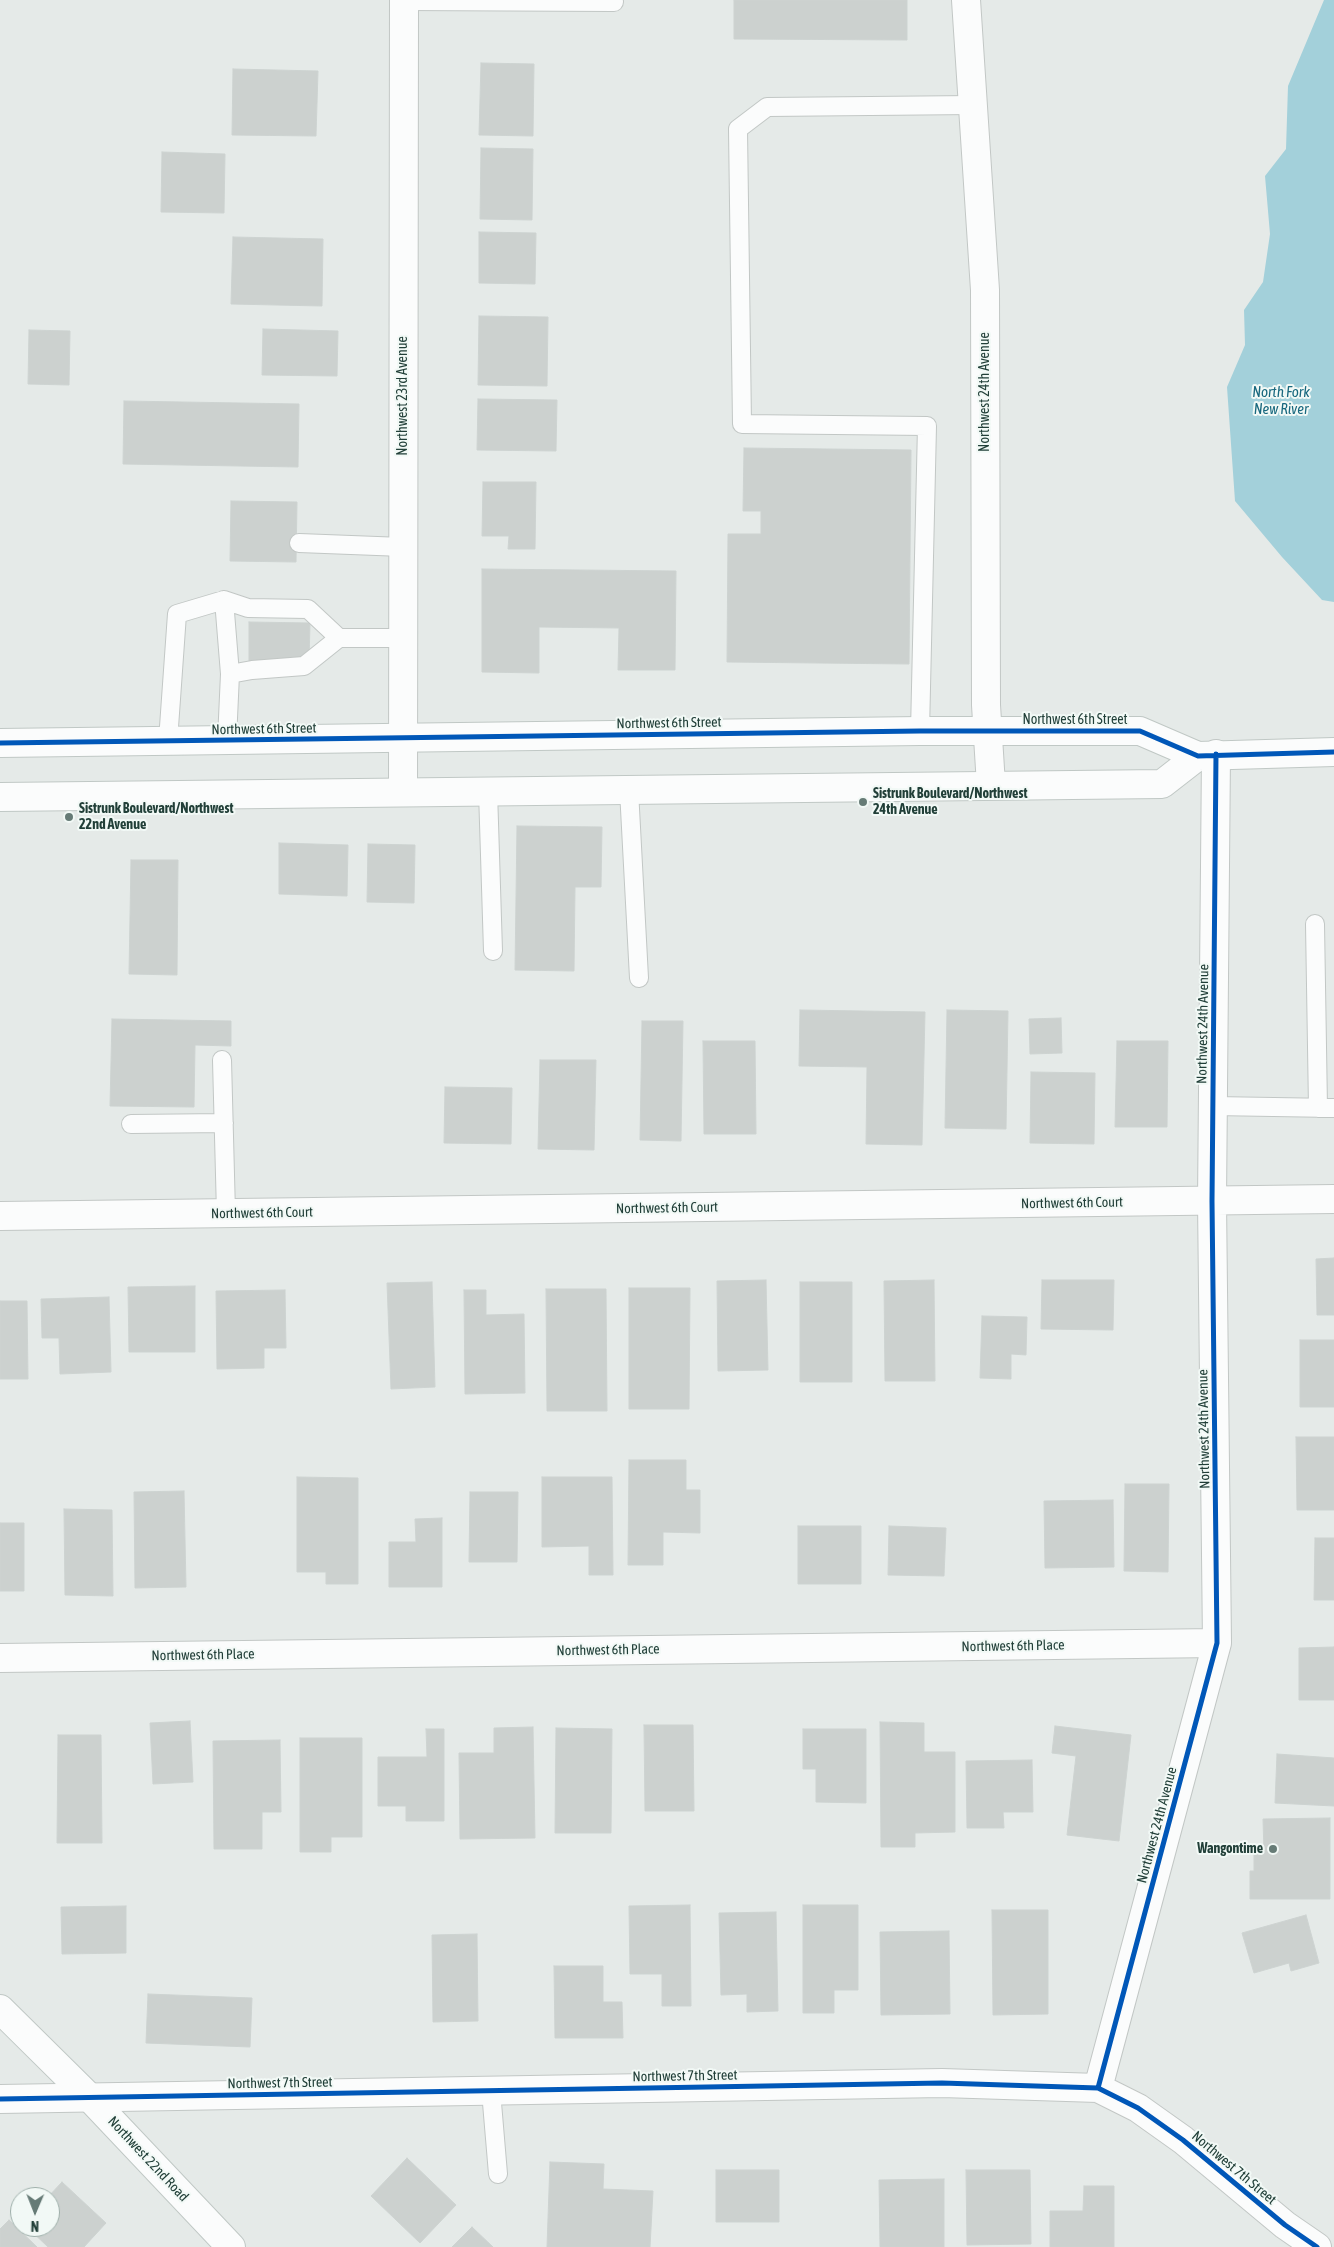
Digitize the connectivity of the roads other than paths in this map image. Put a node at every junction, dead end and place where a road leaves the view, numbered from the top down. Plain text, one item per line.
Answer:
1 (404, 0) edge
2 (966, 0) edge
3 (614, 2) dead end
4 (973, 105) junction
5 (300, 543) dead end
6 (403, 547) junction
7 (224, 600) junction
8 (339, 638) junction
9 (403, 638) junction
10 (230, 674) junction
11 (920, 731) junction
12 (989, 731) junction
13 (403, 738) junction
14 (227, 740) junction
15 (168, 741) junction
16 (0, 743) edge
17 (1334, 752) edge
18 (1207, 755) junction
19 (990, 785) junction
20 (629, 790) junction
21 (488, 791) junction
22 (403, 792) junction
23 (0, 797) edge
24 (1315, 924) dead end
25 (493, 952) dead end
26 (639, 978) dead end
27 (222, 1060) dead end
28 (1213, 1106) junction
29 (1326, 1108) edge
30 (224, 1123) junction
31 (131, 1124) dead end
32 (1334, 1199) edge
33 (1212, 1201) junction
34 (226, 1213) junction
35 (0, 1216) edge
36 (1217, 1643) junction
37 (0, 1658) edge
38 (0, 2009) edge
39 (1098, 2088) junction
40 (491, 2091) junction
41 (90, 2098) junction
42 (0, 2099) edge
43 (498, 2174) dead end
44 (231, 2247) edge
45 (1317, 2247) edge

1 - 3 lane
1 - 6 street, Northwest 23rd Avenue
2 - 4 street, Northwest 24th Avenue
4 - 11 lane
4 - 12 street, Northwest 24th Avenue
5 - 6 lane
6 - 9 street, Northwest 23rd Avenue
7 - 8 lane
7 - 10 lane
7 - 15 lane
8 - 9 lane
8 - 10 lane
9 - 13 street, Northwest 23rd Avenue
10 - 14 lane
11 - 12 street, Northwest 6th Street
11 - 13 street, Northwest 6th Street
12 - 18 street, Northwest 6th Street
12 - 19 street, Northwest 24th Avenue
13 - 14 street, Northwest 6th Street
13 - 22 street, Northwest 23rd Avenue
14 - 15 street, Northwest 6th Street
15 - 16 street, Northwest 6th Street
17 - 18 street, Northwest 6th Street
18 - 19 street
18 - 28 street, Northwest 24th Avenue
19 - 20 street
20 - 21 street
20 - 26 lane
21 - 22 street
21 - 25 lane
22 - 23 street
24 - 29 lane
27 - 30 lane
28 - 29 lane
28 - 33 street, Northwest 24th Avenue
30 - 31 lane
30 - 34 lane
32 - 33 street, Northwest 6th Court
33 - 34 street, Northwest 6th Court
33 - 36 street, Northwest 24th Avenue
34 - 35 street, Northwest 6th Court
36 - 37 street, Northwest 6th Place
36 - 39 street, Northwest 24th Avenue
38 - 41 street, Northwest 22nd Road
39 - 40 street, Northwest 7th Street
39 - 45 street, Northwest 7th Street
40 - 41 street, Northwest 7th Street
40 - 43 lane
41 - 42 street, Northwest 7th Street
41 - 44 street, Northwest 22nd Road

